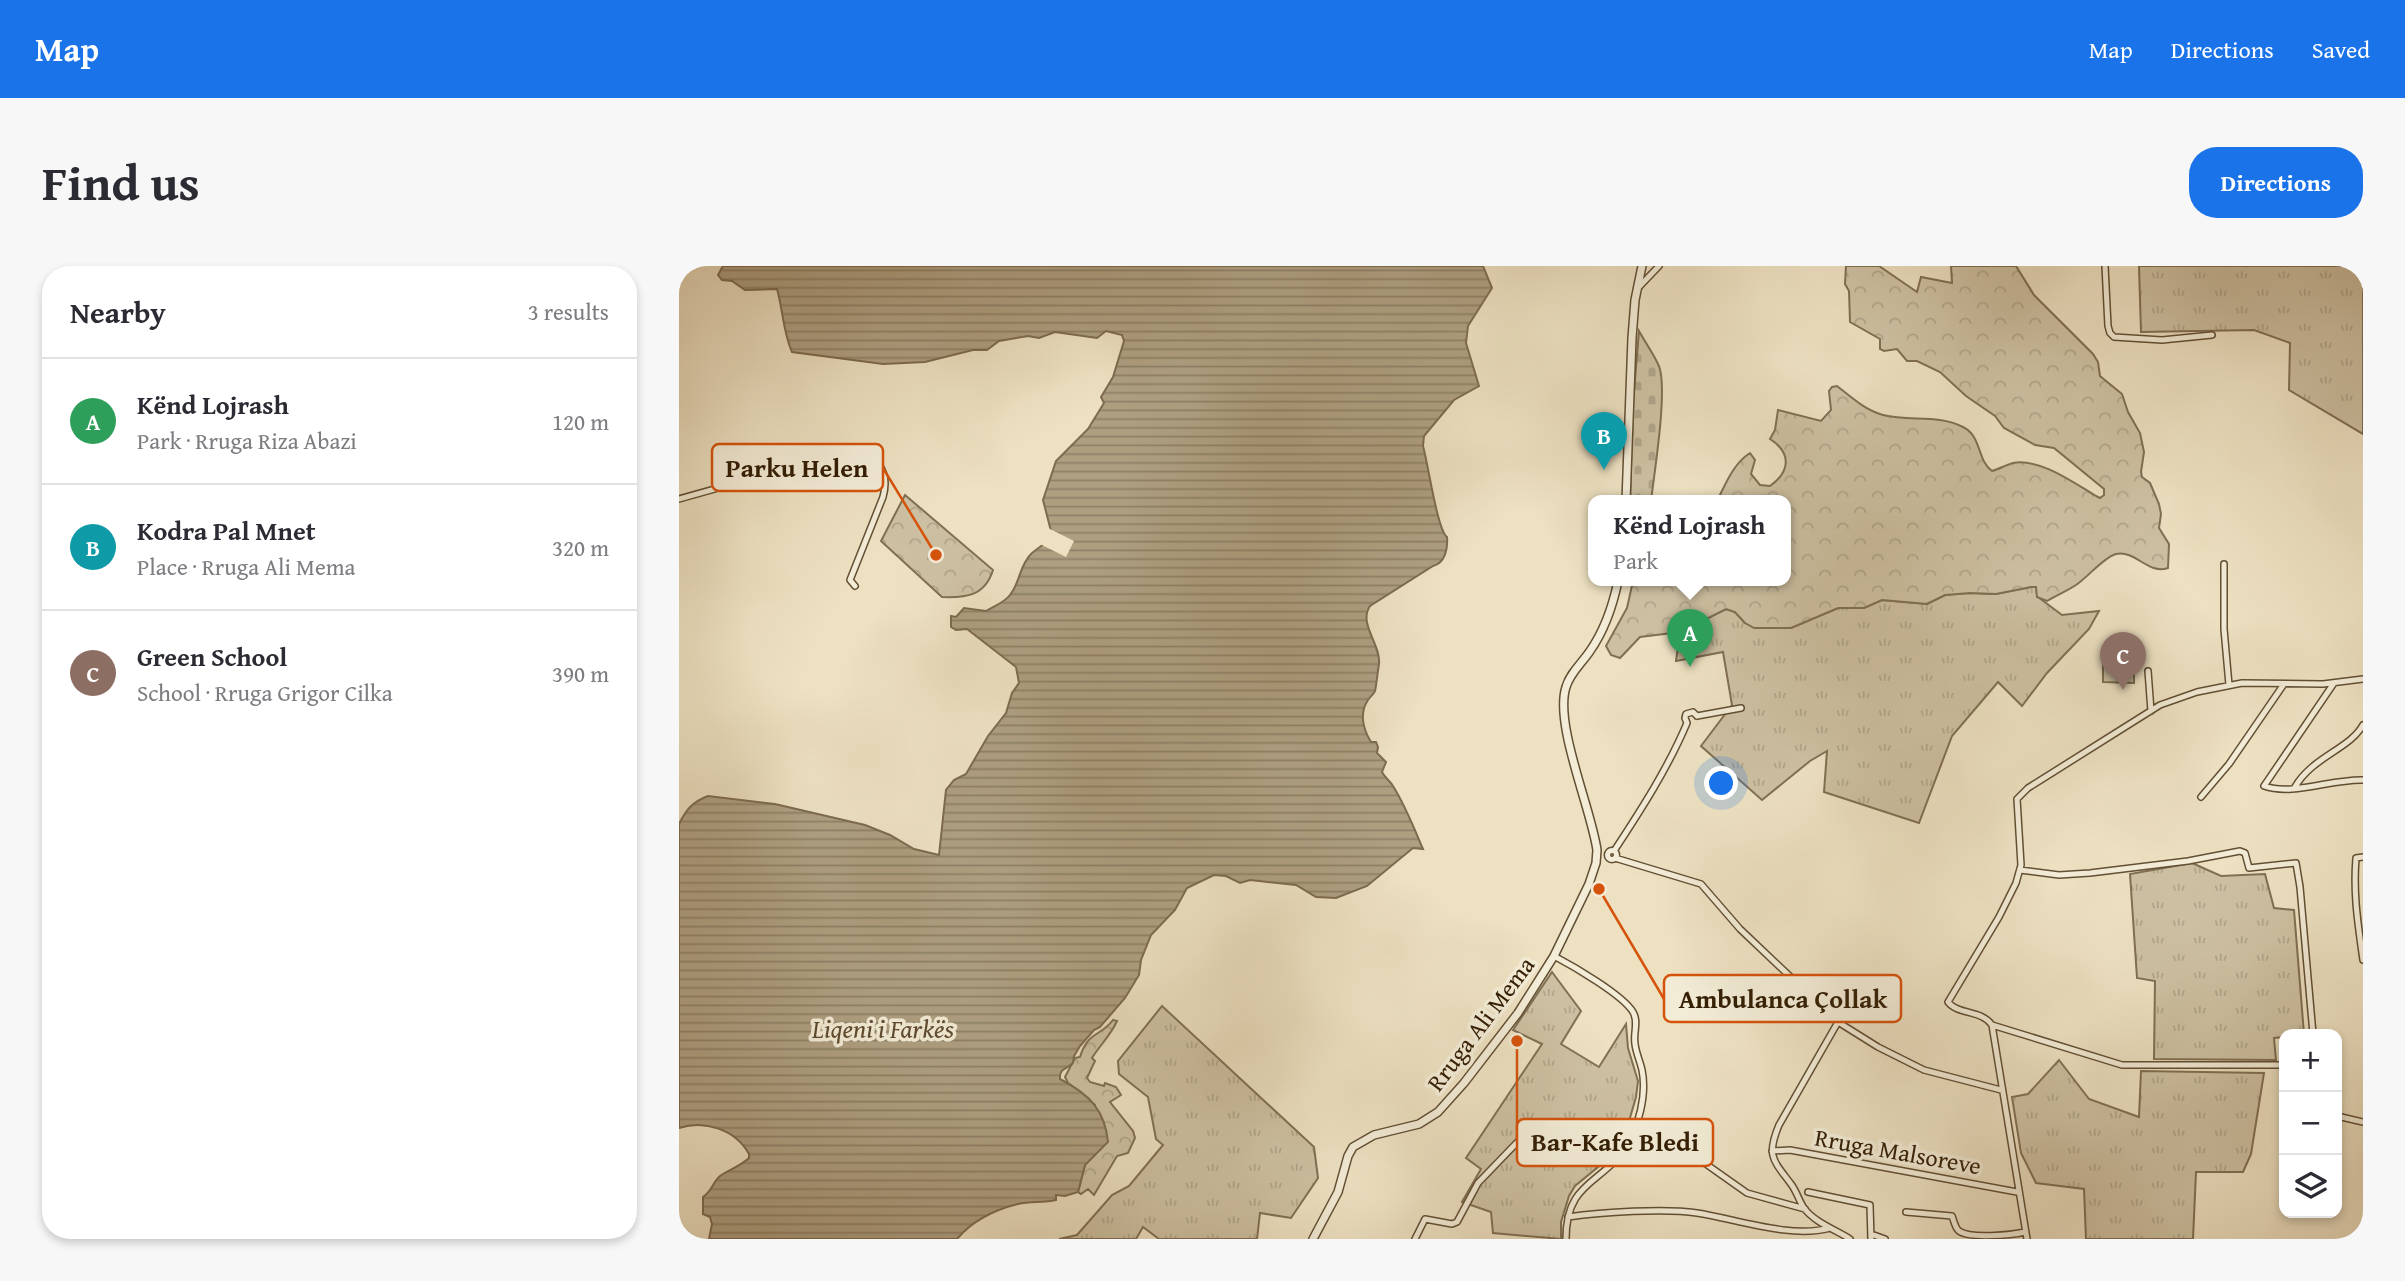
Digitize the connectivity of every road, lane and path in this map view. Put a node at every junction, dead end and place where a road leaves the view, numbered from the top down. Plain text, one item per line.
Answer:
1 (1642, 266) edge
2 (1659, 266) edge
3 (2105, 266) edge
4 (1636, 290) junction
5 (2212, 335) dead end
6 (1626, 495) edge
7 (679, 499) edge
8 (2224, 564) dead end
9 (855, 586) dead end
10 (1617, 586) edge
11 (2148, 671) dead end
12 (2363, 679) edge
13 (2334, 683) junction
14 (2284, 684) junction
15 (2229, 685) junction
16 (1741, 708) dead end
17 (2151, 711) junction
18 (1697, 716) junction
19 (1687, 723) junction
20 (2363, 725) edge
21 (2363, 780) edge
22 (2295, 787) junction
23 (2201, 797) dead end
24 (1615, 854) junction
25 (1597, 856) junction
26 (2363, 857) edge
27 (2020, 870) junction
28 (1554, 957) junction
29 (2363, 960) edge
30 (1838, 1022) junction
31 (1991, 1025) junction
32 (2313, 1029) edge
33 (2279, 1065) edge
34 (2001, 1090) junction
35 (2342, 1117) edge
36 (2363, 1122) edge
37 (1532, 1127) dead end
38 (1679, 1145) dead end
39 (1772, 1151) junction
40 (1808, 1192) dead end
41 (2017, 1192) junction
42 (1805, 1209) junction
43 (1906, 1212) dead end
44 (1568, 1217) junction
45 (1830, 1228) junction
46 (2026, 1235) edge
47 (1871, 1237) edge
48 (1313, 1239) edge
49 (1415, 1239) edge
50 (1566, 1239) edge
51 (1850, 1239) edge
52 (1885, 1239) edge

1 - 4 street
2 - 4 street
3 - 5 street
4 - 6 street
7 - 9 street
8 - 15 street
10 - 25 street, Rruga Ali Mema
11 - 17 street
12 - 13 street
13 - 14 street
13 - 22 street
14 - 15 street
14 - 23 street
15 - 17 street
16 - 18 street
17 - 27 street
18 - 19 street
18 - 19 street
19 - 24 street
20 - 22 street
21 - 22 street
24 - 25 street
24 - 30 street
25 - 28 street, Rruga Ali Mema
26 - 29 street
27 - 31 street
27 - 32 street
28 - 44 street
28 - 48 street, Rruga Ali Mema
30 - 34 street
30 - 39 street
31 - 33 street
31 - 34 street
34 - 41 street
35 - 36 street
37 - 49 street
38 - 42 street
39 - 41 street, Rruga Malsoreve
39 - 42 street
40 - 47 street
41 - 46 street
42 - 45 street
43 - 46 street
44 - 45 street
44 - 50 street
45 - 51 street
47 - 52 street

